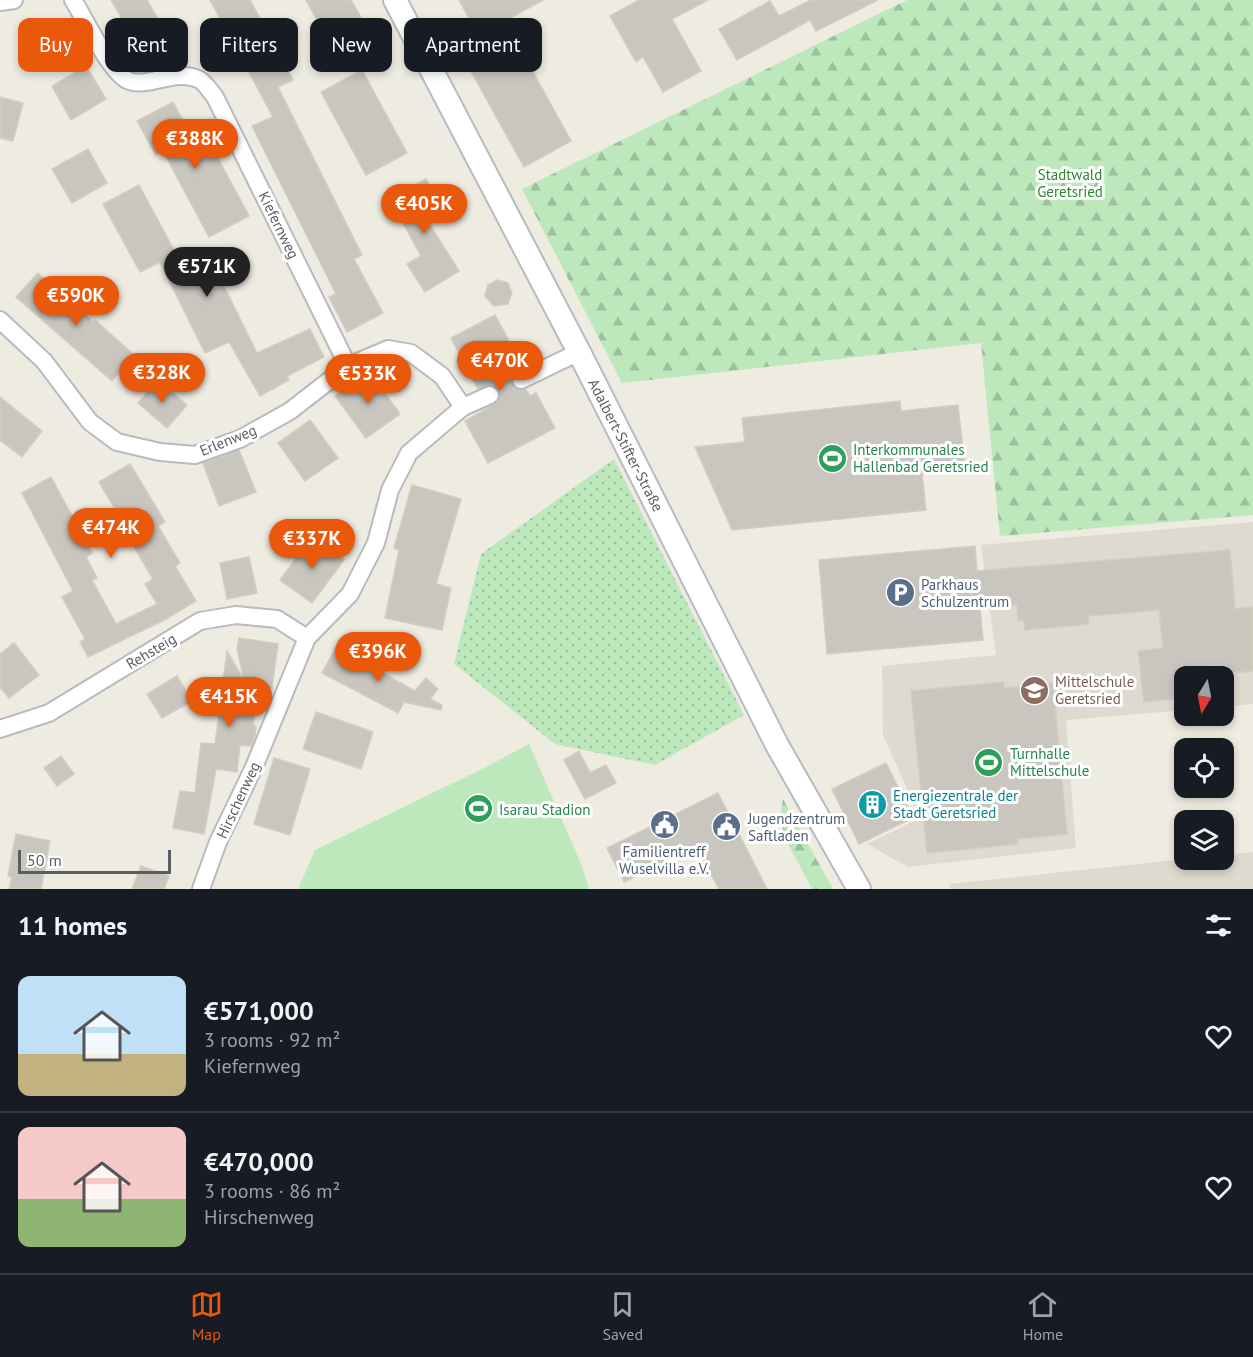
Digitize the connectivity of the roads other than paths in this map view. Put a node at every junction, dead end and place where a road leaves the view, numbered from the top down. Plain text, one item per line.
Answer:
1 (14, 0) edge
2 (73, 0) edge
3 (395, 0) edge
4 (0, 2) edge
5 (0, 320) edge
6 (579, 352) junction
7 (348, 366) junction
8 (521, 380) tunnel mouth
9 (490, 395) tunnel mouth
10 (463, 407) junction
11 (307, 638) junction
12 (0, 729) edge
13 (201, 889) edge
14 (859, 889) edge

1 - 4 street
2 - 7 street, Kiefernweg
3 - 6 street, Adalbert-Stifter-Straße
5 - 7 street, Erlenweg
6 - 8 street
6 - 14 street, Adalbert-Stifter-Straße
7 - 10 street, Erlenweg
9 - 10 street, Hirschenweg
10 - 11 street, Hirschenweg
11 - 12 street, Rehsteig
11 - 13 street, Hirschenweg

